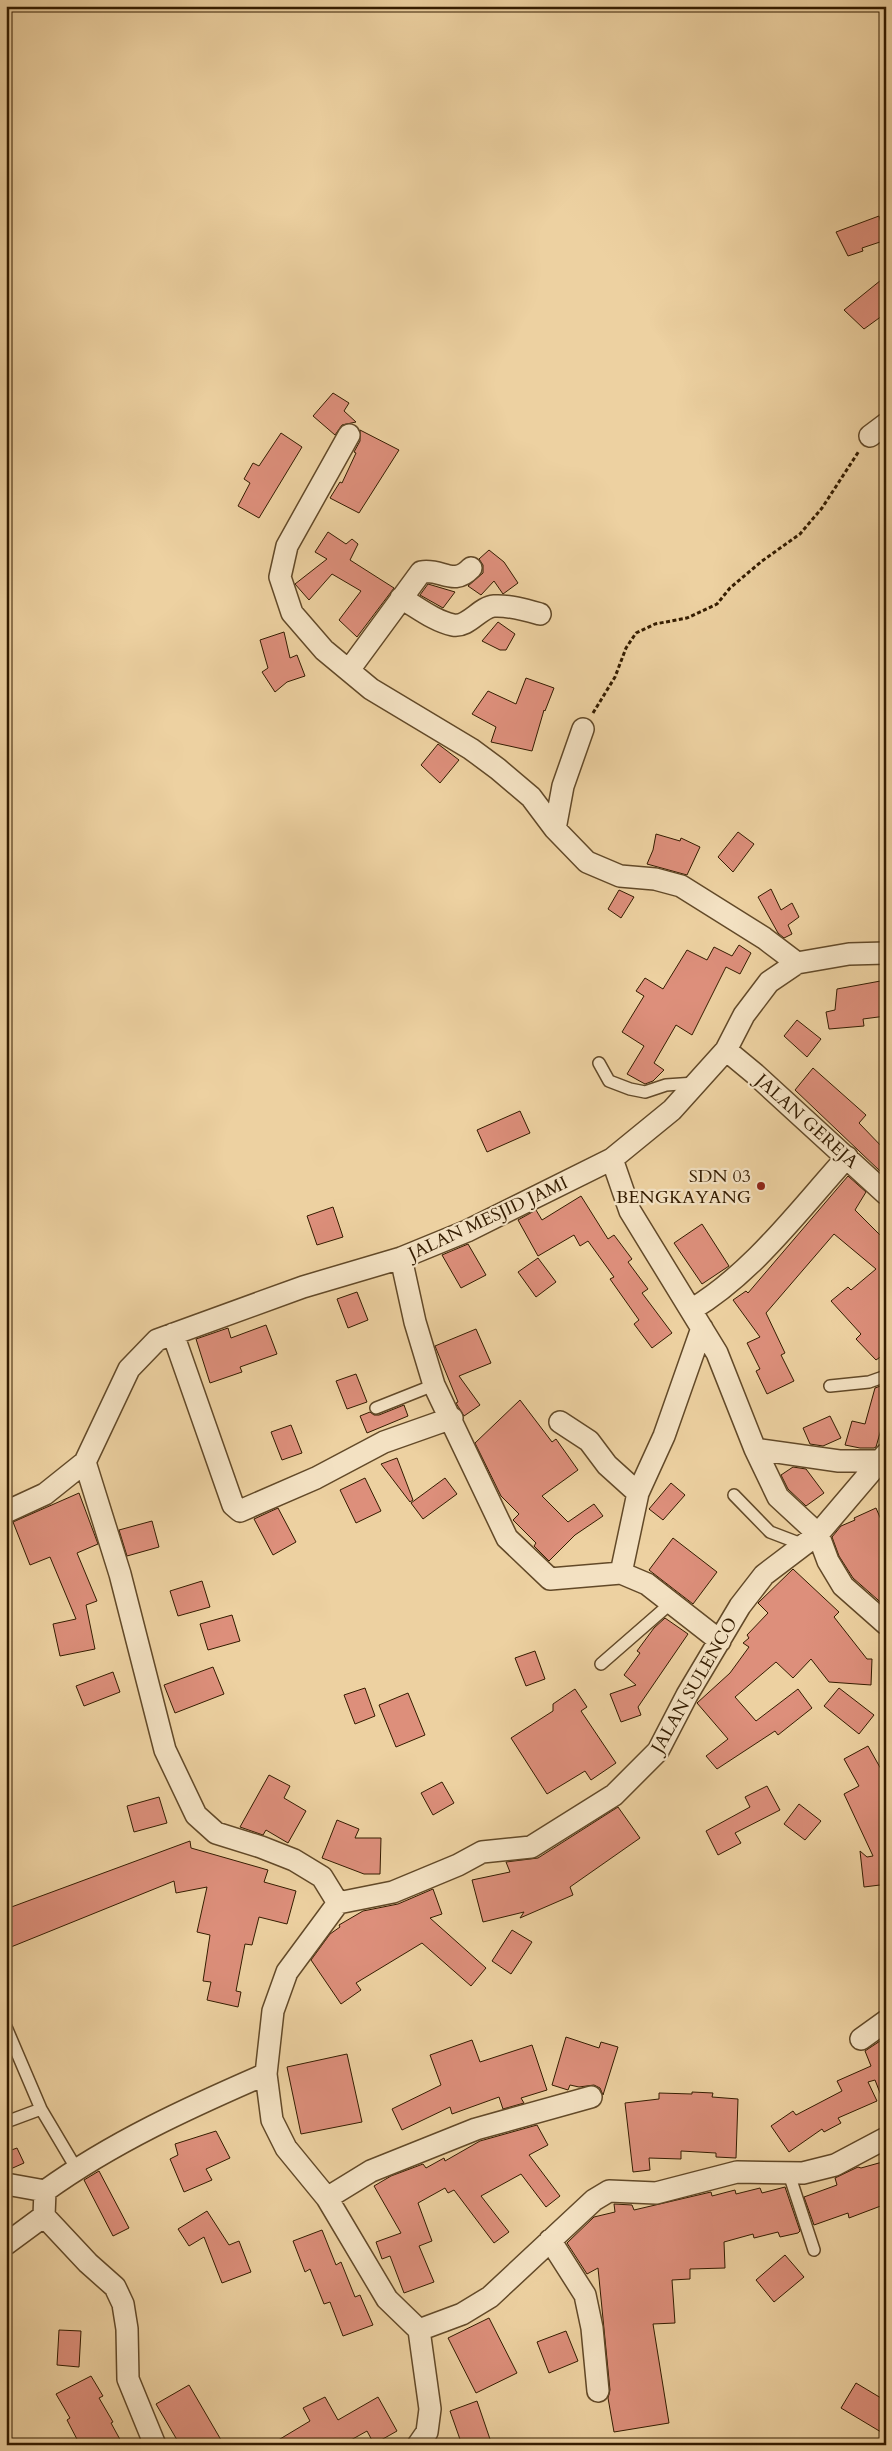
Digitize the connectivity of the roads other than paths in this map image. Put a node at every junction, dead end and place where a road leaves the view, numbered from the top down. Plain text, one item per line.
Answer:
1 (350, 434) dead end
2 (471, 568) dead end
3 (401, 598) junction
4 (540, 614) dead end
5 (349, 670) junction
6 (583, 729) road end
7 (555, 829) junction
8 (886, 953) edge
9 (797, 963) junction
10 (726, 1050) junction
11 (599, 1062) dead end
12 (697, 1082) junction
13 (847, 1157) junction
14 (612, 1159) junction
15 (886, 1194) edge
16 (401, 1258) junction
17 (691, 1310) junction
18 (702, 1328) junction
19 (173, 1334) junction
20 (886, 1376) edge
21 (434, 1385) junction
22 (830, 1386) dead end
23 (376, 1408) dead end
24 (452, 1418) junction
25 (560, 1422) dead end
26 (755, 1449) junction
27 (883, 1457) edge
28 (85, 1462) junction
29 (638, 1493) junction
30 (734, 1495) dead end
31 (6, 1512) edge
32 (811, 1539) junction
33 (621, 1573) junction
34 (671, 1603) junction
35 (886, 1624) edge
36 (720, 1641) junction
37 (601, 1664) dead end
38 (338, 1903) junction
39 (886, 2021) edge
40 (6, 2027) edge
41 (861, 2039) dead end
42 (266, 2074) junction
43 (590, 2097) dead end
44 (41, 2109) junction
45 (6, 2122) edge
46 (886, 2138) edge
47 (76, 2168) junction
48 (789, 2174) junction
49 (6, 2184) edge
50 (45, 2191) junction
51 (327, 2198) junction
52 (44, 2216) junction
53 (550, 2240) junction
54 (6, 2244) edge
55 (814, 2250) dead end
56 (419, 2330) junction
57 (598, 2391) dead end
58 (155, 2445) edge
59 (418, 2445) edge

1 - 5 street
2 - 3 street
3 - 4 street
3 - 5 street
5 - 7 street
6 - 7 street
7 - 9 street
8 - 9 street, JALAN MESJID JAMI
9 - 10 street, JALAN MESJID JAMI
10 - 12 street, JALAN MESJID JAMI
10 - 13 street, JALAN GEREJA
11 - 12 lane
12 - 14 street, JALAN MESJID JAMI
13 - 15 street, JALAN GEREJA
13 - 17 street
14 - 16 street, JALAN MESJID JAMI
14 - 17 street
16 - 19 street, JALAN MESJID JAMI
16 - 21 street
17 - 18 street
18 - 26 street
18 - 29 street
19 - 24 street
19 - 28 street, JALAN MESJID JAMI
20 - 22 lane
21 - 23 lane
21 - 24 street
24 - 33 street
25 - 29 street
26 - 27 street
26 - 32 street
27 - 32 street, JALAN SULENCO
28 - 31 street, JALAN MESJID JAMI
28 - 38 street
29 - 33 street
30 - 32 lane
32 - 35 street
32 - 36 street, JALAN SULENCO
33 - 34 street
34 - 36 street
34 - 37 lane
36 - 38 street, JALAN SULENCO
38 - 42 street
39 - 41 street
40 - 44 lane
42 - 47 street
42 - 51 street
43 - 51 street
44 - 45 lane
44 - 47 lane
46 - 48 street
47 - 50 street
48 - 53 street
48 - 55 lane
49 - 50 street
50 - 52 street
51 - 56 street
52 - 54 street
52 - 58 street
53 - 56 street
53 - 57 street
56 - 59 street

